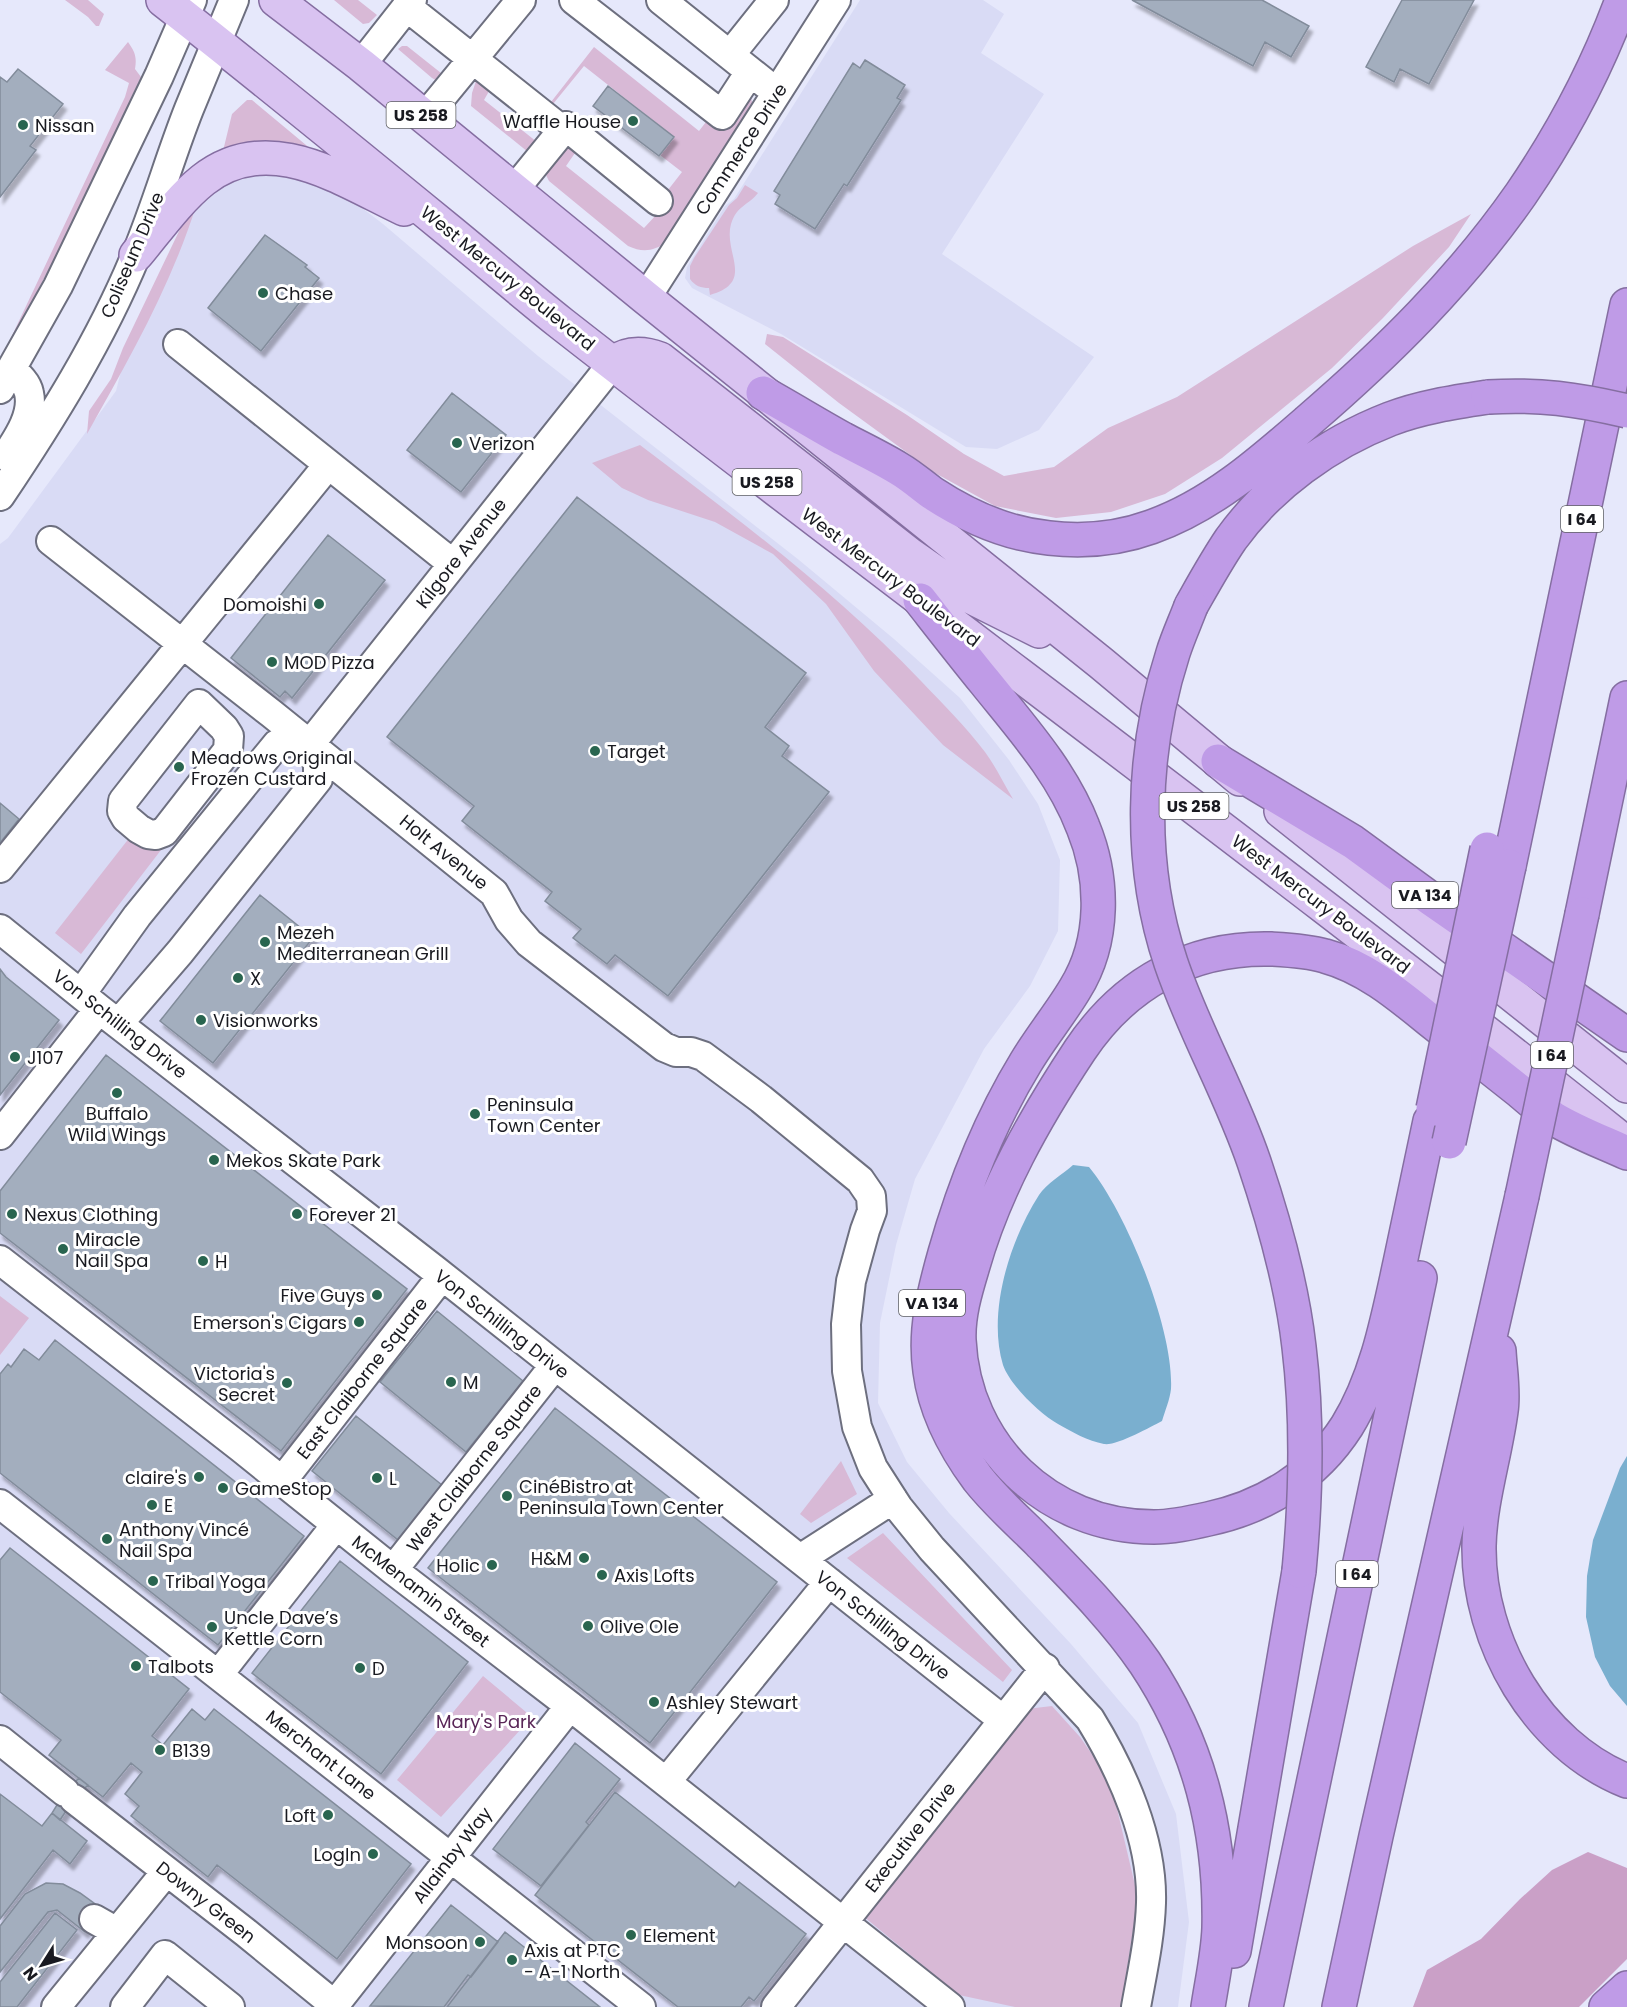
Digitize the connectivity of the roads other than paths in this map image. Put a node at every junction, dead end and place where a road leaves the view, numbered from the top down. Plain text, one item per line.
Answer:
1 (234, 0) edge
2 (276, 0) edge
3 (521, 0) edge
4 (574, 0) edge
5 (661, 0) edge
6 (774, 0) edge
7 (836, 0) edge
8 (1623, 0) edge
9 (409, 3) edge
10 (180, 6) edge
11 (217, 42) junction
12 (474, 59) junction
13 (740, 64) junction
14 (361, 65) junction
15 (777, 93) junction
16 (425, 117) junction
17 (562, 130) junction
18 (514, 190) junction
19 (658, 201) dead end
20 (449, 230) junction
21 (136, 255) junction
22 (646, 298) junction
23 (1627, 305) edge
24 (178, 344) dead end
25 (613, 363) junction
26 (6, 380) edge
27 (763, 393) junction
28 (1627, 411) edge
29 (0, 465) edge
30 (328, 465) junction
31 (0, 496) edge
32 (51, 541) dead end
33 (453, 564) junction
34 (920, 600) junction
35 (181, 644) junction
36 (1101, 663) junction
37 (1627, 698) edge
38 (310, 744) junction
39 (1218, 761) junction
40 (0, 868) edge
41 (0, 929) edge
42 (99, 1009) junction
43 (1627, 1035) edge
44 (1627, 1086) edge
45 (1440, 1131) junction
46 (0, 1135) edge
47 (1627, 1144) edge
48 (1627, 1153) edge
49 (0, 1260) edge
50 (442, 1276) junction
51 (1497, 1311) junction
52 (555, 1365) junction
53 (282, 1481) junction
54 (893, 1499) junction
55 (2, 1511) edge
56 (336, 1525) junction
57 (800, 1559) junction
58 (393, 1570) junction
59 (829, 1582) junction
60 (1044, 1668) junction
61 (218, 1675) junction
62 (570, 1706) junction
63 (1003, 1720) junction
64 (0, 1740) edge
65 (1627, 1781) edge
66 (666, 1782) junction
67 (450, 1856) junction
68 (166, 1872) junction
69 (843, 1922) junction
70 (1627, 1988) edge
71 (335, 2006) edge
72 (56, 2007) edge
73 (125, 2007) edge
74 (230, 2007) edge
75 (641, 2007) edge
76 (776, 2007) edge
77 (950, 2007) edge
78 (1136, 2007) edge
79 (1208, 2007) edge
80 (1225, 2007) edge
81 (1266, 2007) edge
82 (1339, 2007) edge
83 (1606, 2007) edge

1 - 11 street, Coliseum Drive
2 - 14 main road, US 258
3 - 12 street
4 - 13 street
5 - 13 street
6 - 13 street
7 - 15 street, Commerce Drive
8 - 27 highway
9 - 12 street
9 - 14 street
10 - 11 main road, West Mercury Boulevard / US 258
10 - 26 street
11 - 20 main road, West Mercury Boulevard / US 258
11 - 21 street, Coliseum Drive
12 - 16 street
12 - 17 street
13 - 15 street
14 - 16 main road, US 258
15 - 22 street, Commerce Drive
16 - 18 main road, US 258
17 - 18 street
17 - 19 street
18 - 22 main road, US 258
20 - 21 main road
20 - 25 main road, West Mercury Boulevard / US 258
21 - 31 street, Coliseum Drive
22 - 27 main road, US 258
23 - 45 highway, I 64, bridge
24 - 30 street
25 - 33 street, Kilgore Avenue
25 - 34 main road, West Mercury Boulevard / US 258
25 - 36 main road
26 - 29 street
27 - 36 main road, US 258
28 - 80 highway, bridge
30 - 33 street
30 - 35 street
32 - 35 street, Holt Avenue
33 - 38 street, Kilgore Avenue
34 - 47 main road, West Mercury Boulevard / US 258
34 - 79 highway, VA 134
35 - 38 street, Holt Avenue
35 - 40 street
36 - 39 main road, US 258
37 - 51 highway, I 64, bridge
38 - 42 street
38 - 42 street
38 - 54 street, Holt Avenue
39 - 43 highway, VA 134
39 - 44 main road, US 258
41 - 42 street, Von Schilling Drive
42 - 46 street
42 - 50 street, Von Schilling Drive
45 - 48 highway
45 - 81 highway, I 64
49 - 53 street, McMenamin Street
50 - 52 street, Von Schilling Drive
50 - 53 street, East Claiborne Square
51 - 65 highway
51 - 82 highway, I 64
52 - 57 street, Von Schilling Drive
52 - 58 street, West Claiborne Square
53 - 56 street, McMenamin Street
54 - 57 street
54 - 60 street
55 - 61 street, Merchant Lane
56 - 58 street, McMenamin Street
56 - 61 street
57 - 59 street, Von Schilling Drive
58 - 62 street, McMenamin Street
59 - 63 street, Von Schilling Drive
59 - 66 street
60 - 63 street, Executive Drive
60 - 78 street
61 - 67 street, Merchant Lane
62 - 66 street, McMenamin Street
62 - 67 street, Allainby Way
63 - 69 street, Executive Drive
64 - 68 street, Downy Green
66 - 69 street, McMenamin Street
67 - 71 street, Allainby Way
67 - 75 street, Merchant Lane
68 - 71 street, Downy Green
68 - 72 street
69 - 76 street, Executive Drive
69 - 77 street, McMenamin Street
70 - 83 highway
73 - 74 street

